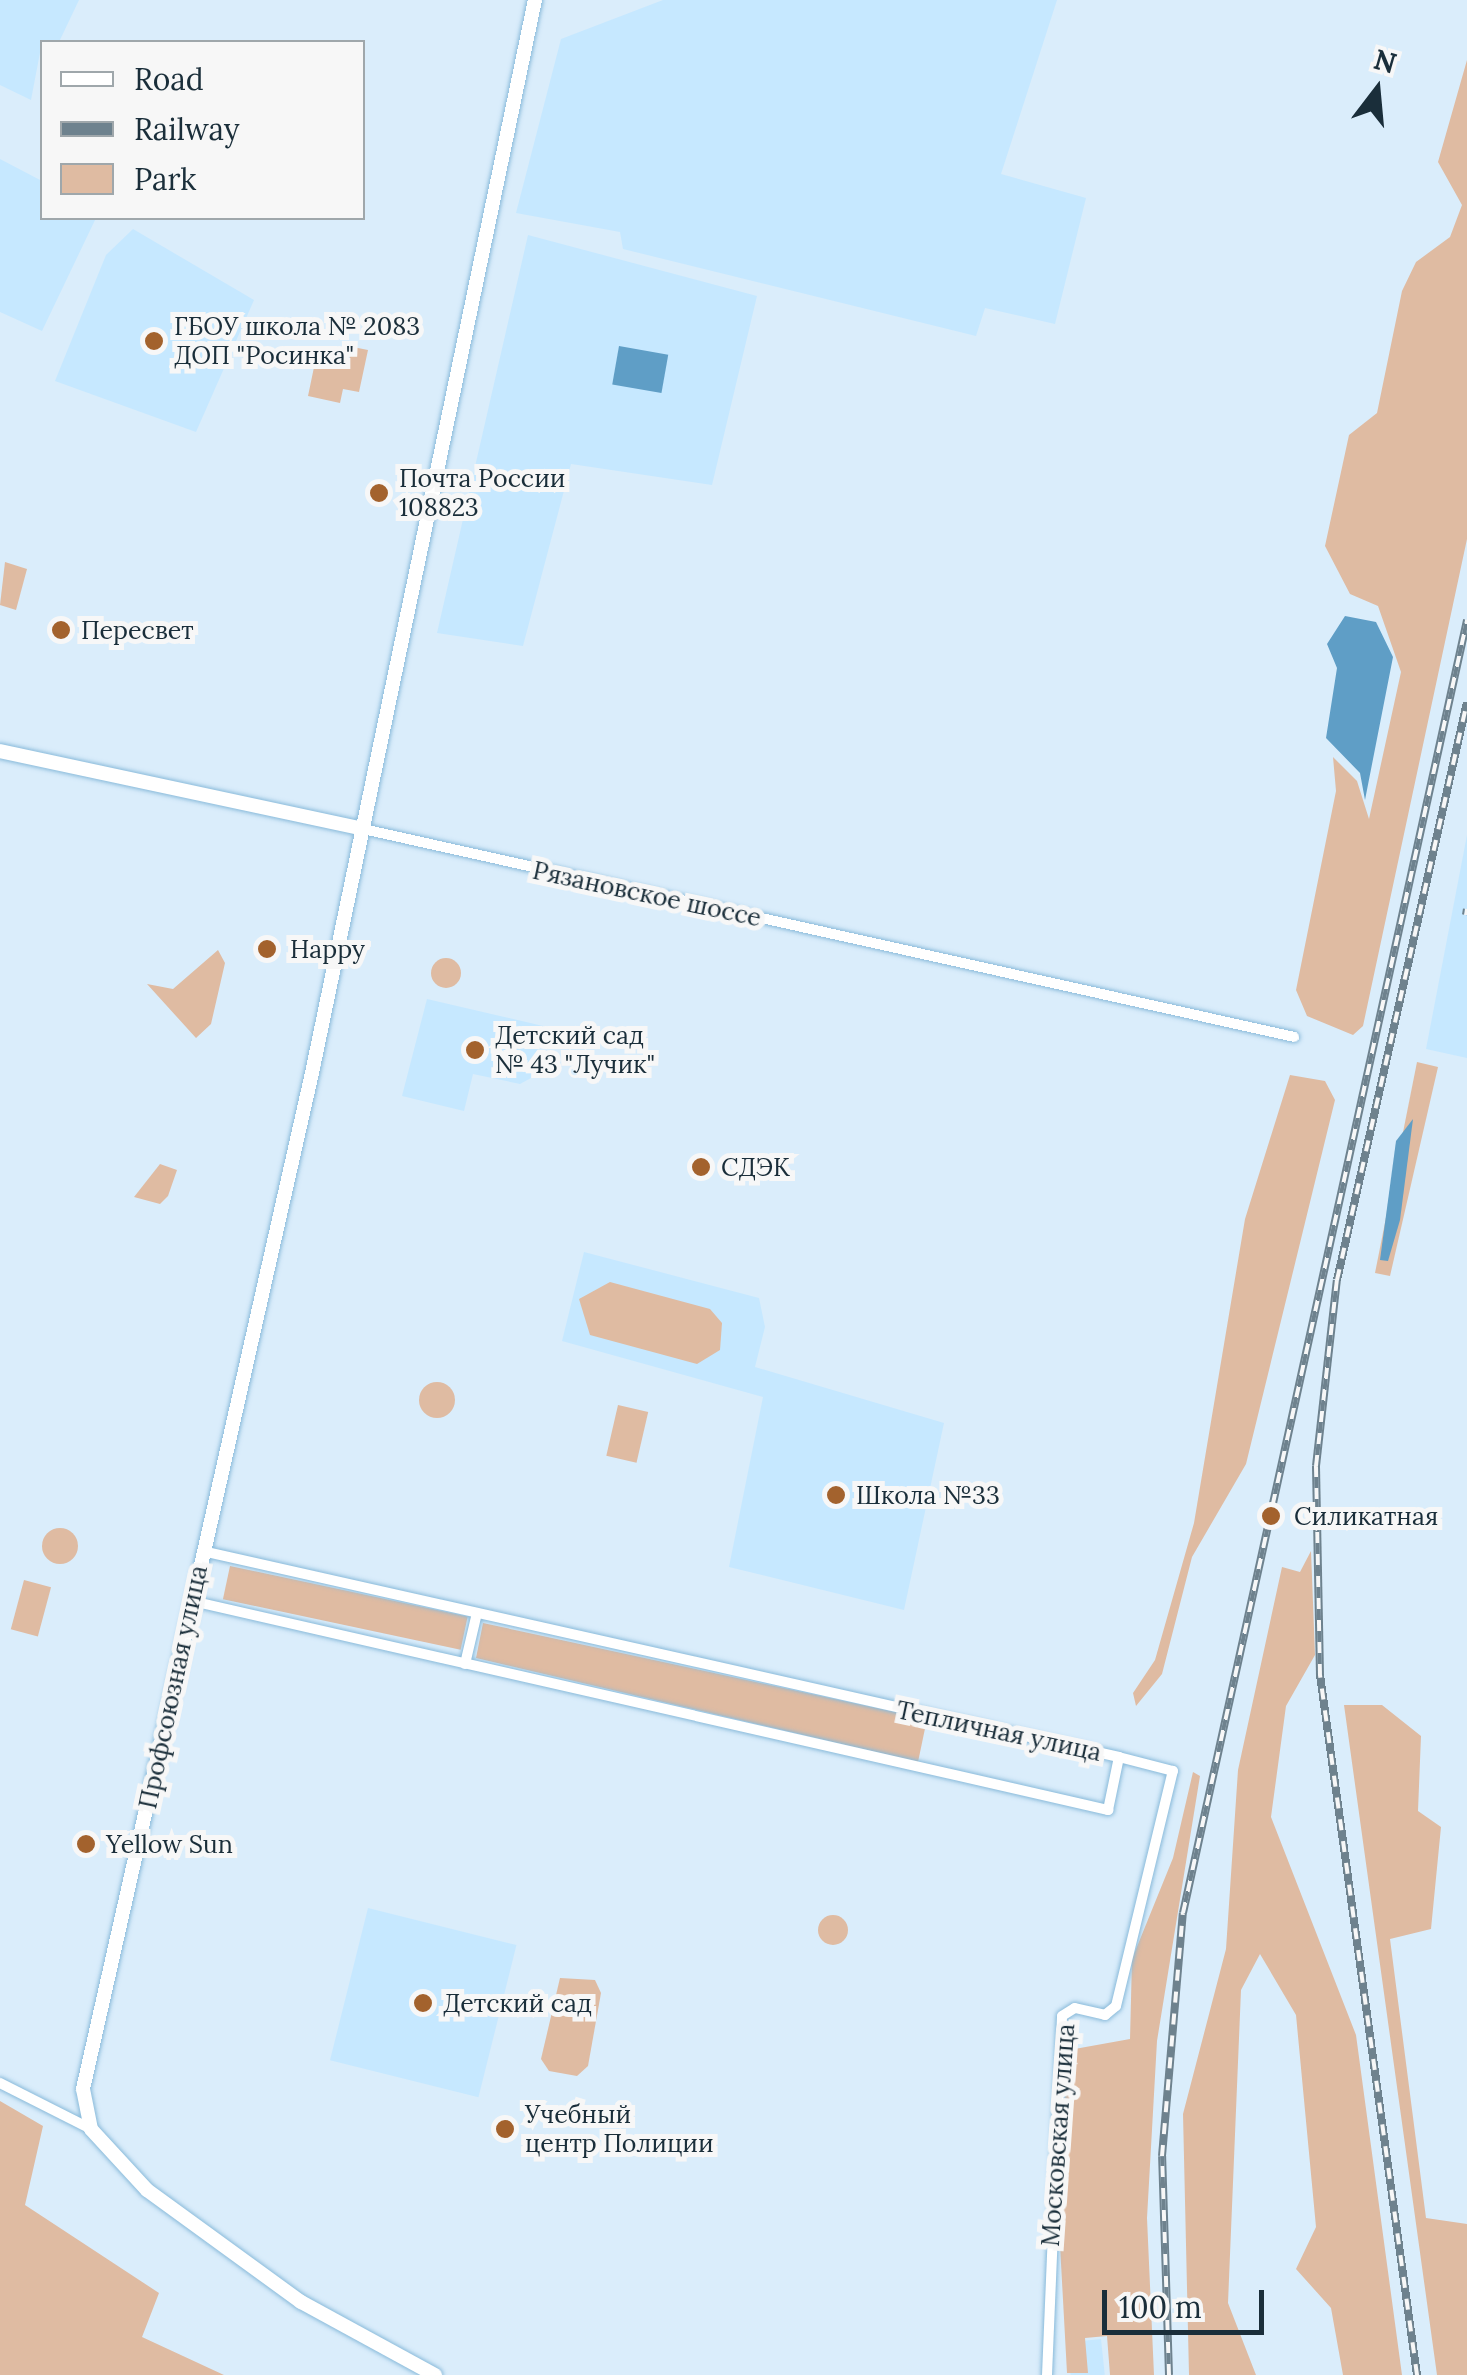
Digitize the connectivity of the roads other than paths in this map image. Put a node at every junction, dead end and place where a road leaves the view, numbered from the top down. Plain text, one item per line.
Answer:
1 (535, 0) edge
2 (0, 751) edge
3 (363, 829) junction
4 (1294, 1037) dead end
5 (203, 1550) junction
6 (192, 1601) junction
7 (477, 1614) junction
8 (466, 1664) junction
9 (1119, 1757) junction
10 (0, 2082) edge
11 (91, 2129) junction
12 (435, 2375) edge
13 (1048, 2375) edge

1 - 3 main road, Профсоюзная улица
2 - 3 main road, Рязановское шоссе
3 - 4 street, Рязановское шоссе
3 - 5 main road, Профсоюзная улица
5 - 6 main road, Профсоюзная улица
5 - 7 street, Тепличная улица
6 - 8 street, Тепличная улица
6 - 11 main road, Профсоюзная улица
7 - 8 street
7 - 9 street, Тепличная улица
8 - 9 street, Тепличная улица
9 - 13 street, Московская улица
10 - 11 street
11 - 12 main road

